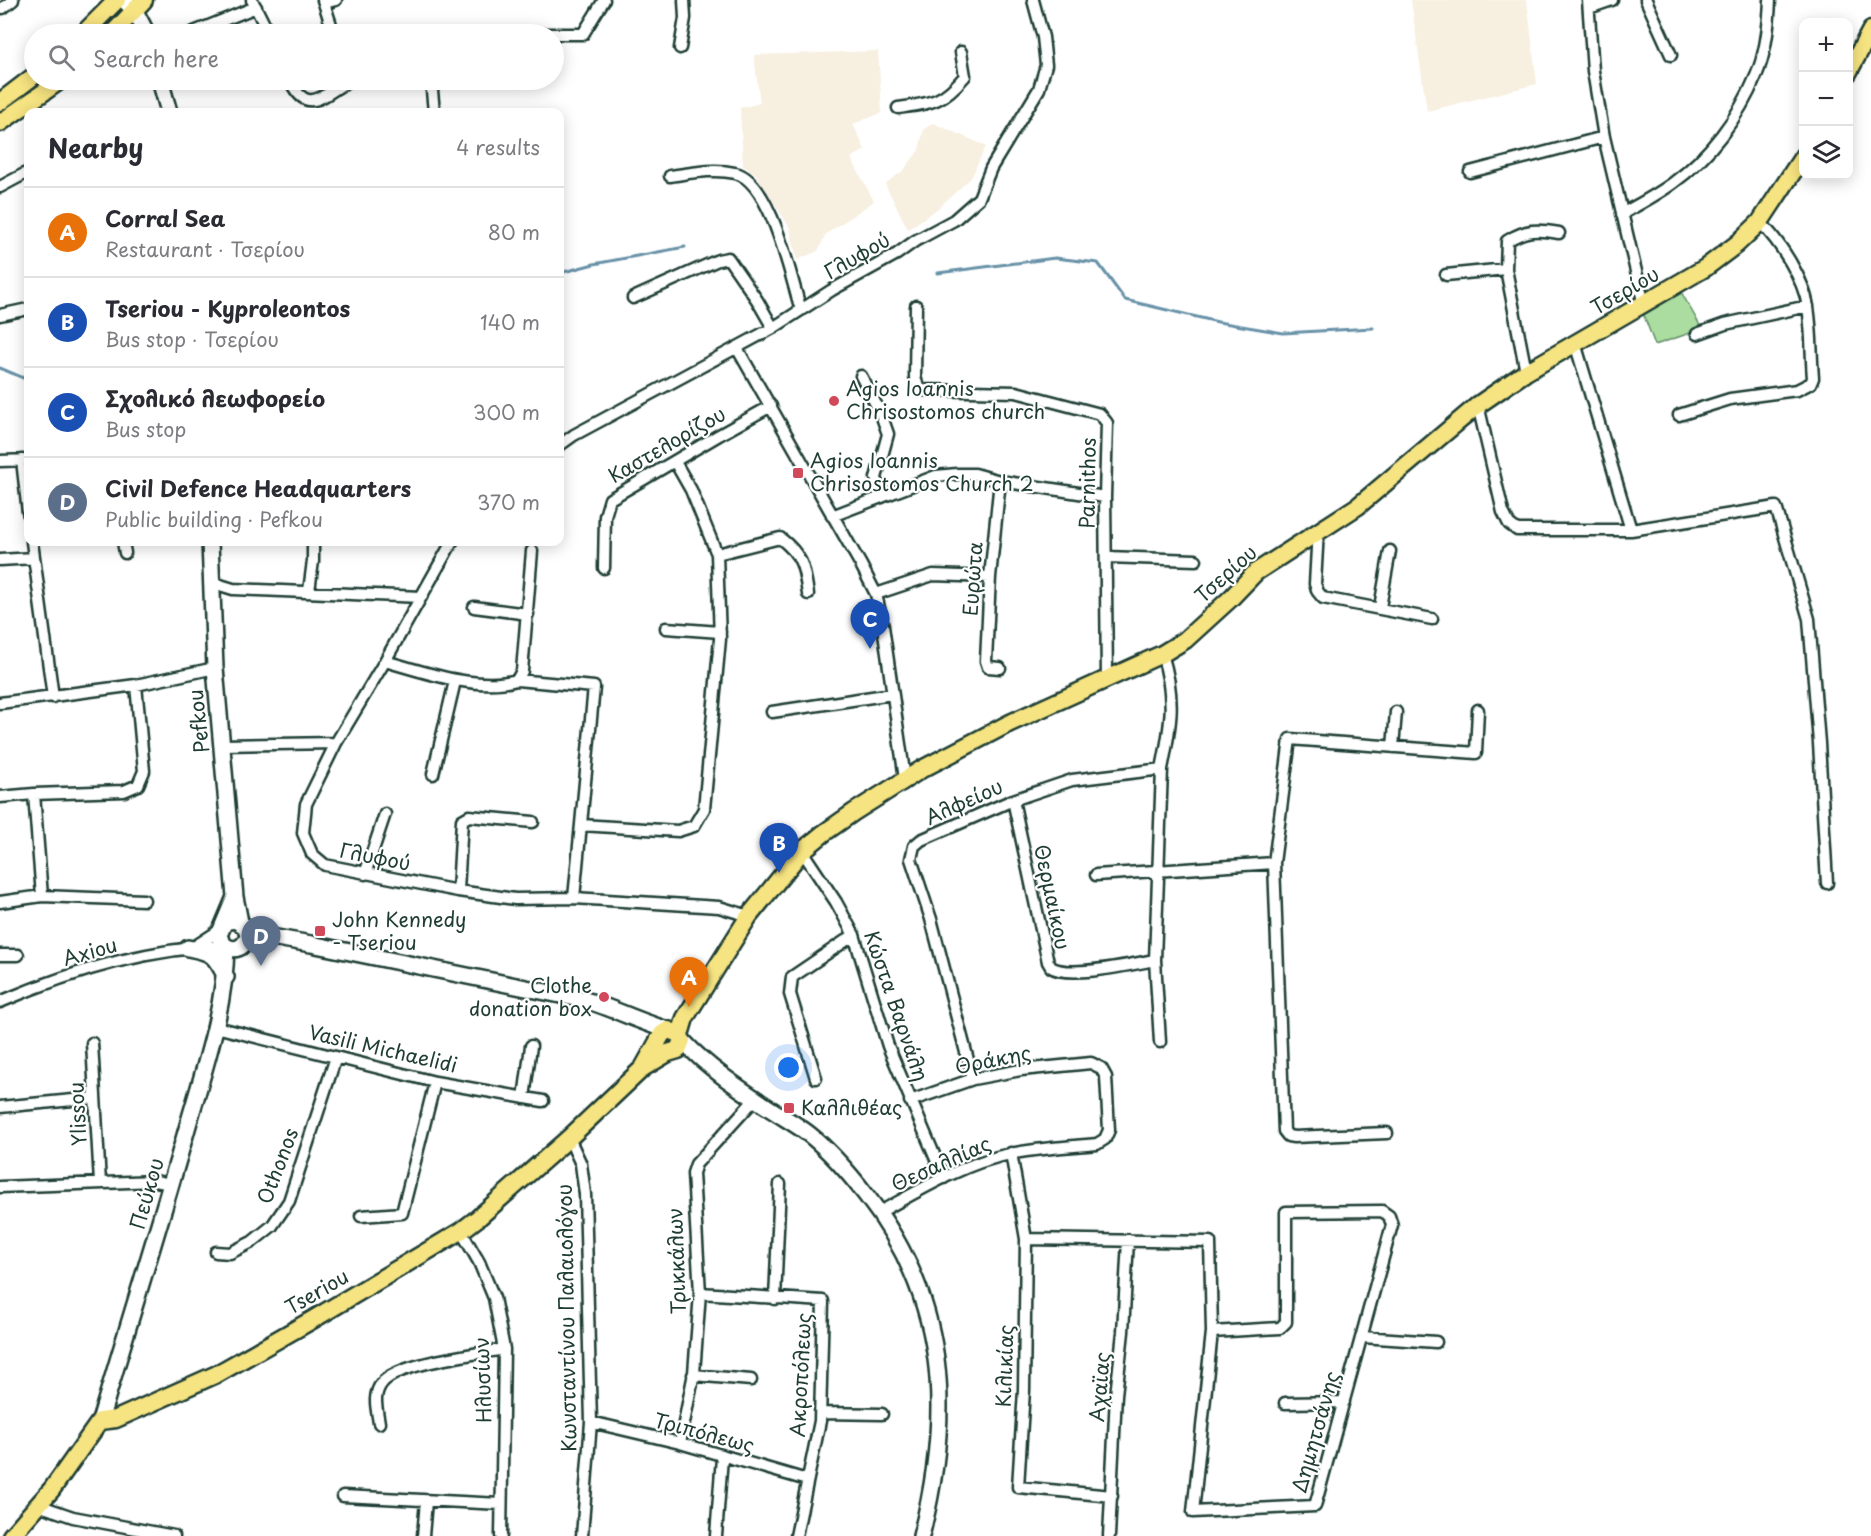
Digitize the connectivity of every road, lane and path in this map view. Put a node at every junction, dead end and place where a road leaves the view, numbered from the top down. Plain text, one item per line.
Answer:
1 (13, 0) edge
2 (117, 0) edge
3 (336, 0) edge
4 (604, 0) edge
5 (684, 0) edge
6 (1033, 0) edge
7 (1612, 0) edge
8 (1646, 0) edge
9 (1770, 0) edge
10 (323, 2) edge
11 (134, 4) edge
12 (254, 4) edge
13 (1588, 4) edge
14 (3, 8) dead end
15 (93, 24) edge
16 (119, 24) edge
17 (143, 24) edge
18 (211, 24) edge
19 (264, 24) edge
20 (331, 24) edge
21 (1871, 30) edge
22 (564, 34) edge
23 (680, 48) dead end
24 (961, 51) dead end
25 (1671, 55) dead end
26 (1849, 72) edge
27 (24, 84) edge
28 (47, 90) edge
29 (163, 90) edge
30 (295, 90) edge
31 (333, 90) edge
32 (432, 90) edge
33 (0, 102) edge
34 (169, 108) edge
35 (434, 108) edge
36 (898, 108) dead end
37 (0, 123) edge
38 (1604, 137) junction
39 (1799, 161) edge
40 (1470, 172) dead end
41 (24, 174) edge
42 (670, 176) dead end
43 (0, 187) edge
44 (1622, 214) junction
45 (1760, 222) junction
46 (1559, 233) dead end
47 (1506, 268) junction
48 (1446, 275) dead end
49 (633, 298) dead end
50 (1644, 304) junction
51 (916, 306) dead end
52 (1808, 306) junction
53 (24, 310) edge
54 (801, 310) junction
55 (0, 315) edge
56 (773, 328) junction
57 (1696, 334) dead end
58 (1575, 343) junction
59 (737, 348) junction
60 (1526, 372) junction
61 (861, 376) dead end
62 (1478, 405) junction
63 (771, 406) junction
64 (1679, 415) dead end
65 (564, 442) edge
66 (24, 460) edge
67 (0, 461) edge
68 (675, 462) junction
69 (1000, 480) junction
70 (882, 497) junction
71 (1105, 497) junction
72 (832, 516) junction
73 (1318, 530) junction
74 (1631, 530) junction
75 (32, 546) edge
76 (210, 546) edge
77 (313, 546) edge
78 (450, 546) edge
79 (532, 551) dead end
80 (1390, 551) dead end
81 (717, 554) junction
82 (1106, 557) junction
83 (34, 558) junction
84 (0, 560) edge
85 (1196, 560) dead end
86 (604, 568) dead end
87 (990, 577) junction
88 (210, 580) junction
89 (233, 589) junction
90 (309, 591) junction
91 (808, 594) dead end
92 (876, 594) junction
93 (421, 597) junction
94 (212, 600) junction
95 (474, 607) dead end
96 (1380, 607) junction
97 (528, 614) junction
98 (1432, 619) dead end
99 (666, 628) dead end
100 (720, 632) junction
101 (1162, 654) junction
102 (385, 661) junction
103 (215, 668) junction
104 (1000, 668) dead end
105 (1107, 678) junction
106 (517, 680) junction
107 (455, 681) junction
108 (136, 685) junction
109 (892, 694) junction
110 (53, 697) junction
111 (0, 703) edge
112 (1478, 710) dead end
113 (772, 712) dead end
114 (1396, 712) dead end
115 (336, 743) junction
116 (223, 745) junction
117 (1393, 747) junction
118 (1162, 769) junction
119 (433, 774) dead end
120 (905, 779) junction
121 (34, 794) junction
122 (0, 798) edge
123 (1013, 800) junction
124 (385, 814) dead end
125 (533, 822) dead end
126 (581, 825) junction
127 (802, 851) junction
128 (1274, 863) junction
129 (1158, 869) junction
130 (365, 874) junction
131 (1096, 875) dead end
132 (1827, 883) dead end
133 (458, 891) junction
134 (42, 896) junction
135 (574, 898) junction
136 (144, 900) dead end
137 (0, 902) edge
138 (748, 916) junction
139 (854, 935) junction
140 (233, 936) junction
141 (190, 947) junction
142 (0, 955) edge
143 (18, 955) dead end
144 (1155, 960) junction
145 (226, 977) junction
146 (0, 1002) edge
147 (685, 1018) joint
148 (216, 1027) junction
149 (670, 1040) junction
150 (1160, 1042) dead end
151 (92, 1043) dead end
152 (531, 1046) dead end
153 (336, 1057) junction
154 (1084, 1064) joint
155 (816, 1078) dead end
156 (973, 1079) junction
157 (435, 1082) junction
158 (94, 1098) junction
159 (524, 1098) junction
160 (756, 1099) junction
161 (543, 1101) dead end
162 (910, 1101) junction
163 (0, 1107) edge
164 (1387, 1133) dead end
165 (568, 1138) junction
166 (1011, 1154) junction
167 (944, 1178) junction
168 (100, 1183) junction
169 (171, 1184) junction
170 (780, 1184) dead end
171 (0, 1186) edge
172 (880, 1212) junction
173 (361, 1216) dead end
174 (461, 1231) junction
175 (1026, 1239) junction
176 (1128, 1240) junction
177 (216, 1252) dead end
178 (700, 1293) junction
179 (775, 1299) junction
180 (1212, 1332) junction
181 (1362, 1337) junction
182 (1436, 1341) dead end
183 (504, 1349) junction
184 (693, 1375) junction
185 (751, 1380) dead end
186 (1344, 1401) junction
187 (1285, 1403) dead end
188 (820, 1413) junction
189 (882, 1414) dead end
190 (100, 1421) junction
191 (591, 1422) junction
192 (379, 1424) dead end
193 (680, 1443) junction
194 (723, 1457) junction
195 (807, 1480) junction
196 (342, 1496) dead end
197 (1112, 1496) junction
198 (426, 1501) junction
199 (501, 1504) junction
200 (38, 1505) junction
201 (11, 1536) edge
202 (174, 1536) edge
203 (423, 1536) edge
204 (501, 1536) edge
205 (582, 1536) edge
206 (716, 1536) edge
207 (796, 1536) edge
208 (921, 1536) edge
209 (1109, 1536) edge

1 - 14 street
2 - 15 main road
3 - 10 street
4 - 22 street
5 - 23 street
6 - 54 street, Γλυφού
7 - 13 street
8 - 25 street
9 - 44 street
10 - 20 street
11 - 16 main road
11 - 17 street
12 - 18 street
12 - 19 street
13 - 38 street
21 - 26 main road
24 - 36 street
27 - 33 main road
28 - 37 main road
29 - 34 street
30 - 31 street
32 - 35 street
38 - 40 street
38 - 44 street
39 - 45 main road, Τσερίου
41 - 43 street
42 - 54 street
44 - 50 street
45 - 50 main road, Τσερίου
45 - 52 street
46 - 47 street
47 - 48 street
47 - 60 street
49 - 56 street
50 - 58 main road, Τσερίου
51 - 71 street, Parnithos
52 - 57 street
52 - 64 street
53 - 55 street
54 - 56 street, Γλυφού
56 - 59 street, Γλυφού
58 - 60 main road, Τσερίου
58 - 74 street
59 - 63 street
59 - 65 street, Γλυφού
60 - 62 main road, Τσερίου
61 - 70 street
62 - 73 main road, Τσερίου
62 - 74 street
63 - 68 street, Καστελορίζου
63 - 72 street
66 - 67 street
68 - 81 street
68 - 86 street, Καστελορίζου
69 - 70 street
69 - 71 street
69 - 87 street, Ευρώτα
70 - 72 street
71 - 82 street, Parnithos
72 - 92 street
73 - 96 street
73 - 101 main road, Τσερίου
74 - 132 street
75 - 83 street
76 - 88 street, Pefkou
77 - 90 street
78 - 93 street, Γλυφού
79 - 97 street
80 - 96 street
81 - 91 street
81 - 100 street
82 - 85 street
82 - 105 street, Parnithos
83 - 84 street
83 - 110 street
87 - 92 street
87 - 104 street, Ευρώτα
88 - 89 street
88 - 94 street, Pefkou
89 - 90 street
89 - 94 street
90 - 93 street
92 - 109 street
93 - 102 street, Γλυφού
94 - 103 street, Pefkou
95 - 97 street
96 - 98 street
97 - 106 street
99 - 100 street
100 - 126 street
101 - 105 main road, Τσερίου
101 - 118 street
102 - 107 street
102 - 115 street, Γλυφού
103 - 108 street
103 - 116 street, Pefkou
105 - 120 main road, Τσερίου
106 - 107 street
106 - 126 street
107 - 119 street
108 - 110 street
108 - 121 street
109 - 113 street
109 - 120 street
110 - 111 street
112 - 117 street
114 - 117 street
115 - 116 street
115 - 130 street, Γλυφού
116 - 140 street, Pefkou
117 - 128 street
118 - 123 street, Αλφείου
118 - 129 street
120 - 127 main road, Τσερίου
121 - 122 street
121 - 134 street
123 - 144 street, Θερμαίκου
123 - 156 street, Αλφείου
124 - 130 street
125 - 133 street
126 - 135 street
127 - 138 main road, Τσερίου
127 - 139 street, Κώστα Βαρνάλη
128 - 129 street
128 - 164 street
129 - 131 street
129 - 144 street
130 - 133 street, Γλυφού
133 - 135 street, Γλυφού
134 - 136 street
134 - 137 street
135 - 138 street, Γλυφού
138 - 147 main road, Τσερίου
139 - 155 street
139 - 162 street, Κώστα Βαρνάλη
140 - 141 street, Axiou
140 - 145 street, Pefkou
140 - 149 street
141 - 145 street
141 - 146 street, Axiou
142 - 143 street
144 - 150 street
145 - 148 street, Πεύκου
147 - 149 main road, Tseriou
148 - 153 street, Vasili Michaelidi
148 - 169 street, Πεύκου
149 - 160 street
149 - 165 main road, Tseriou
151 - 158 street, Ylissou
152 - 159 street
153 - 157 street, Vasili Michaelidi
153 - 177 street, Othonos
154 - 156 street, Θράκης
154 - 166 street, Θεσαλλίας
156 - 162 street, Θράκης
157 - 159 street, Vasili Michaelidi
157 - 173 street
158 - 163 street
158 - 168 street, Ylissou
159 - 161 street, Vasili Michaelidi
160 - 172 street
160 - 178 street, Τρικκάλων
162 - 167 street, Κώστα Βαρνάλη
165 - 174 main road, Tseriou
165 - 191 street, Κωνσταντίνου Παλαιολόγου
166 - 167 street, Θεσαλλίας
166 - 175 street, Κιλικίας
167 - 172 street, Θεσαλλίας
168 - 169 street
168 - 171 street
169 - 190 street, Πεύκου
170 - 179 street
172 - 208 street
174 - 183 street, Ηλυσίων
174 - 190 main road, Tseriou
175 - 176 street
175 - 197 street, Κιλικίας
176 - 180 street
176 - 197 street, Αχαϊας
178 - 179 street, Ακροπόλεως
178 - 184 street, Τρικκάλων
179 - 188 street, Ακροπόλεως
180 - 181 street, Δημητσάνης
180 - 186 street, Δημητσάνης
181 - 182 street
181 - 186 street, Δημητσάνης
183 - 192 street
183 - 199 street, Ηλυσίων
184 - 185 street
184 - 193 street, Τρικκάλων
186 - 187 street
188 - 189 street
188 - 195 street, Ακροπόλεως
190 - 200 main road
191 - 193 street, Τριπόλεως
191 - 205 street, Κωνσταντίνου Παλαιολόγου
193 - 194 street, Τριπόλεως
194 - 195 street, Τριπόλεως
194 - 206 street
195 - 207 street, Ακροπόλεως
196 - 198 street
197 - 209 street, Αχαϊας
198 - 199 street
198 - 203 street
199 - 204 street, Ηλυσίων
200 - 201 main road
200 - 202 street

